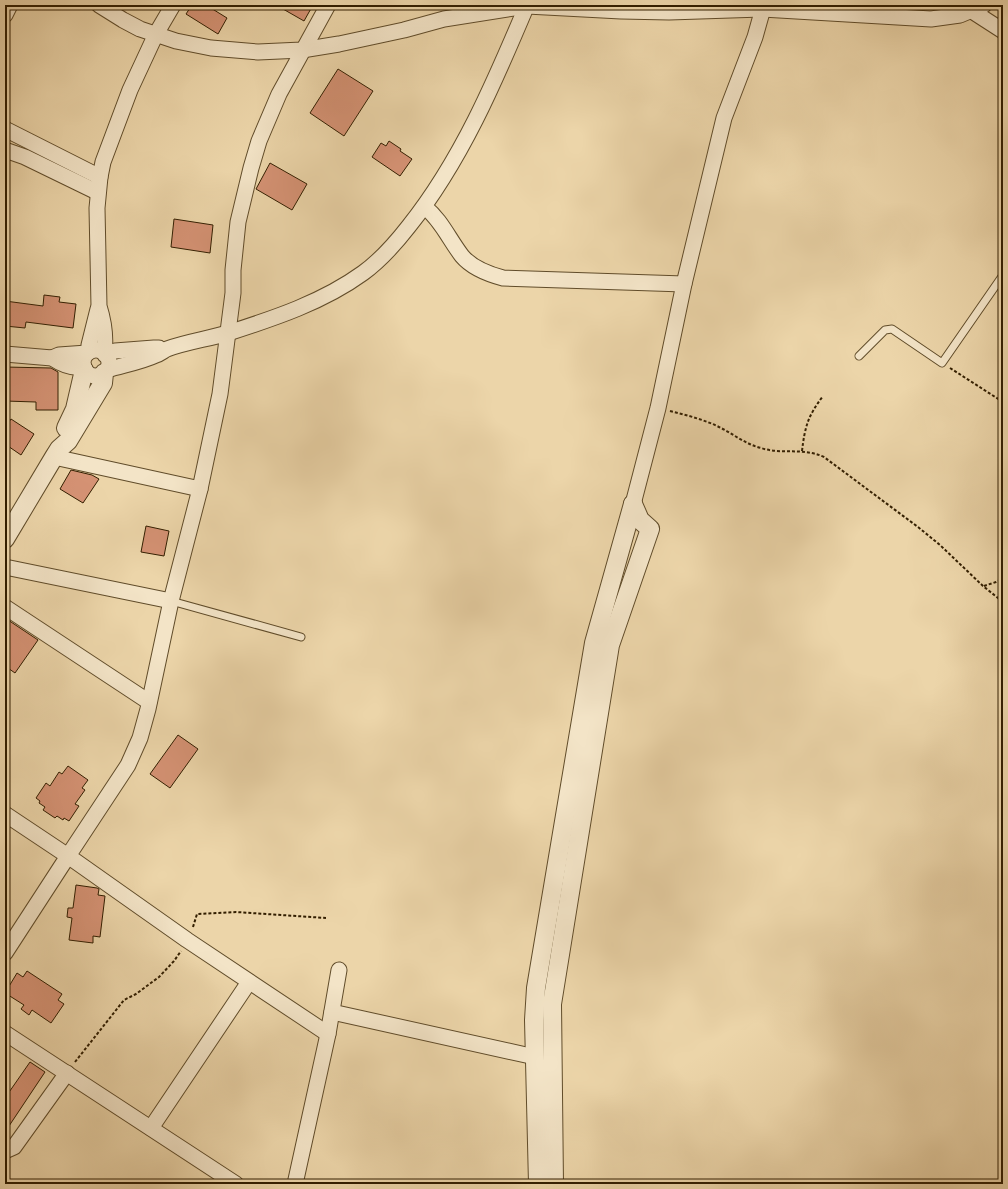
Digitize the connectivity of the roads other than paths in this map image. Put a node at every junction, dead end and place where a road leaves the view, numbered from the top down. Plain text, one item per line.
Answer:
1 (10, 5) edge
2 (99, 5) edge
3 (173, 5) edge
4 (328, 5) edge
5 (527, 5) edge
6 (763, 7) edge
7 (978, 8) edge
8 (5, 15) edge
9 (1003, 31) edge
10 (156, 34) junction
11 (302, 50) junction
12 (5, 129) edge
13 (5, 150) edge
14 (100, 177) junction
15 (97, 192) junction
16 (425, 207) junction
17 (1003, 275) edge
18 (684, 284) junction
19 (228, 333) junction
20 (166, 350) junction
21 (5, 354) edge
22 (859, 356) dead end
23 (92, 359) junction
24 (105, 372) junction
25 (57, 453) junction
26 (200, 489) junction
27 (633, 504) junction
28 (5, 539) edge
29 (5, 567) edge
30 (171, 601) junction
31 (5, 607) edge
32 (301, 637) dead end
33 (149, 702) junction
34 (5, 814) edge
35 (68, 856) junction
36 (5, 953) edge
37 (339, 970) dead end
38 (249, 982) junction
39 (332, 1012) junction
40 (5, 1033) edge
41 (328, 1034) junction
42 (535, 1057) junction
43 (67, 1073) junction
44 (152, 1128) junction
45 (5, 1151) edge
46 (236, 1184) edge
47 (295, 1184) edge
48 (538, 1184) edge
49 (554, 1184) edge

1 - 8 street
2 - 10 street
3 - 10 street
4 - 11 street
5 - 6 street
5 - 11 street
5 - 16 street
6 - 7 street
6 - 18 street
7 - 9 street
10 - 11 street
10 - 14 street
11 - 19 street
12 - 14 street
13 - 15 street
14 - 15 street
15 - 23 street
16 - 18 street
16 - 19 street
17 - 22 lane
18 - 27 street
19 - 20 street
19 - 26 street
20 - 23 street
20 - 24 street
21 - 23 street
23 - 24 street
23 - 24 street
23 - 25 street
24 - 25 street
25 - 26 street
25 - 28 street
26 - 30 street
27 - 42 street
27 - 49 street
29 - 30 street
30 - 32 lane
30 - 33 street
31 - 33 street
33 - 35 street
34 - 35 street
35 - 36 street
35 - 38 street
37 - 39 street
38 - 41 street
38 - 44 street
39 - 41 street
39 - 42 street
40 - 43 street
41 - 47 street
42 - 48 street
43 - 44 street
43 - 45 street
44 - 46 street

